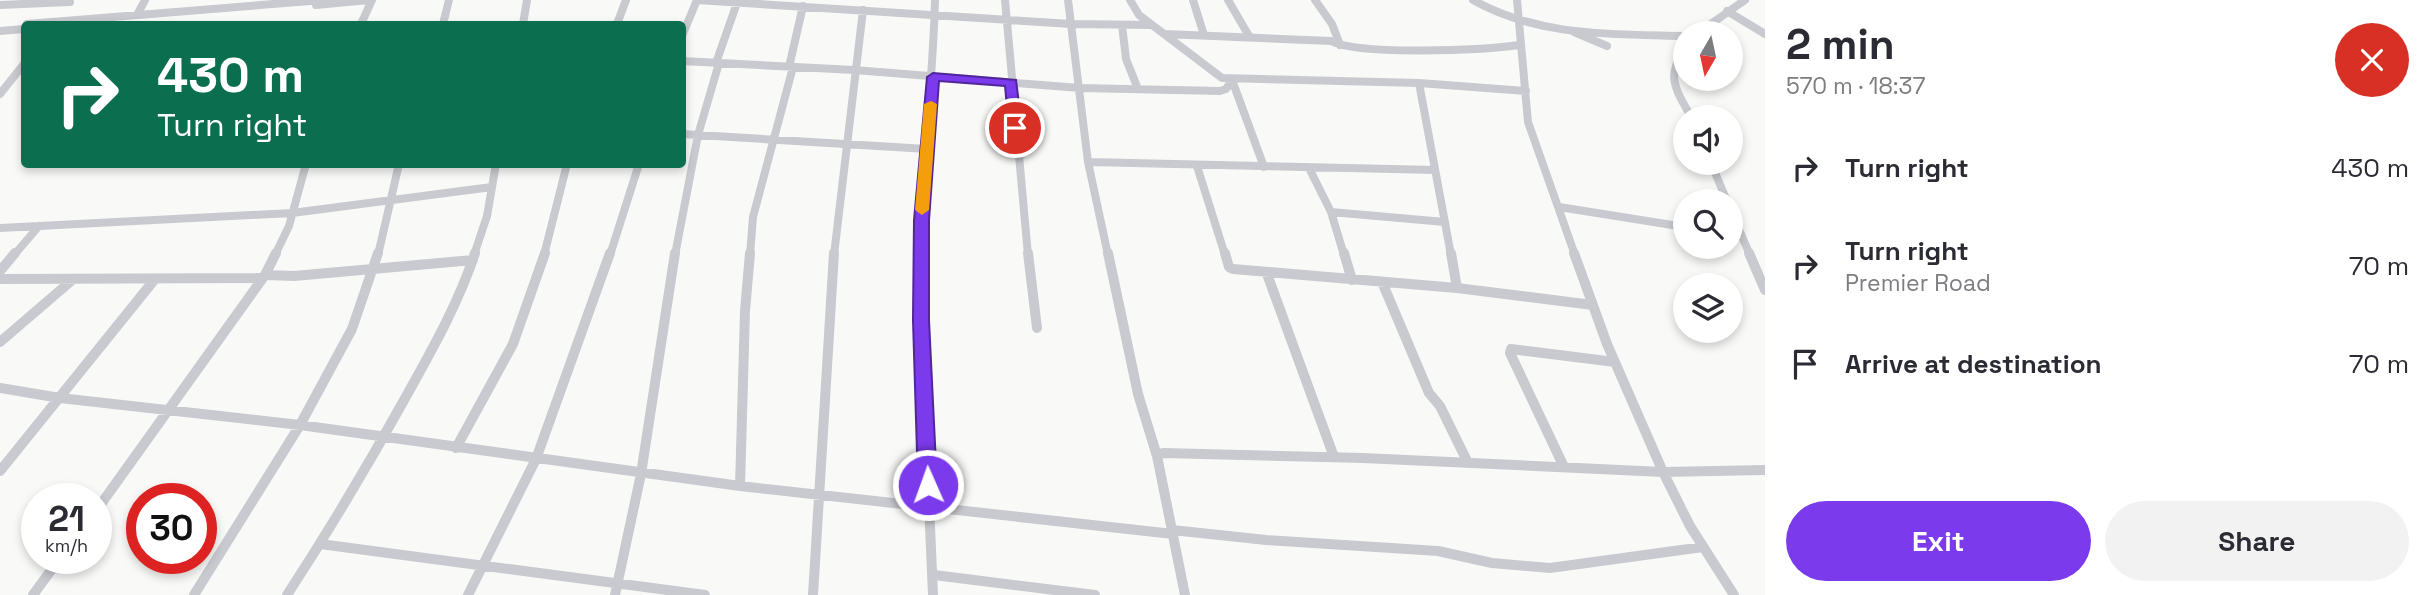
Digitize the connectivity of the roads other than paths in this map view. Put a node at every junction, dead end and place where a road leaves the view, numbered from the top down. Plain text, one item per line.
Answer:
1 (145, 0) edge
2 (202, 0) edge
3 (323, 0) edge
4 (371, 0) edge
5 (449, 0) edge
6 (527, 0) edge
7 (626, 0) edge
8 (697, 0) edge
9 (935, 0) edge
10 (1004, 0) edge
11 (1068, 0) edge
12 (1130, 0) edge
13 (1193, 0) edge
14 (1228, 0) edge
15 (1315, 0) edge
16 (1473, 0) edge
17 (1517, 0) edge
18 (1745, 0) edge
19 (71, 1) edge
20 (738, 1) edge
21 (247, 3) edge
22 (801, 4) edge
23 (0, 5) edge
24 (195, 10) junction
25 (863, 10) junction
26 (1727, 11) junction
27 (935, 14) junction
28 (137, 15) junction
29 (1006, 19) junction
30 (1517, 20) junction
31 (56, 21) edge
32 (75, 21) edge
33 (115, 21) edge
34 (362, 21) edge
35 (444, 21) edge
36 (524, 21) edge
37 (618, 21) edge
38 (1714, 21) edge
39 (1071, 24) junction
40 (1122, 25) junction
41 (1152, 25) junction
42 (21, 26) edge
43 (686, 26) edge
44 (0, 29) edge
45 (1556, 29) junction
46 (1164, 34) junction
47 (1765, 34) edge
48 (1204, 35) junction
49 (1673, 35) edge
50 (1249, 36) junction
51 (1519, 45) junction
52 (1340, 46) junction
53 (1607, 46) dead end
54 (686, 61) edge
55 (718, 63) junction
56 (791, 67) junction
57 (21, 68) edge
58 (854, 71) junction
59 (933, 77) junction
60 (1231, 80) junction
61 (1011, 83) junction
62 (1419, 83) junction
63 (1080, 88) junction
64 (1138, 89) junction
65 (1526, 91) junction
66 (0, 94) edge
67 (686, 134) edge
68 (698, 135) junction
69 (772, 141) junction
70 (846, 144) junction
71 (927, 149) junction
72 (1088, 162) junction
73 (1197, 166) junction
74 (1264, 167) junction
75 (305, 168) edge
76 (398, 168) edge
77 (495, 168) edge
78 (565, 168) edge
79 (638, 168) edge
80 (1309, 168) junction
81 (1435, 170) junction
82 (492, 187) junction
83 (391, 200) junction
84 (1559, 206) junction
85 (1331, 212) junction
86 (292, 213) junction
87 (1445, 222) junction
88 (1673, 224) edge
89 (39, 226) junction
90 (0, 228) edge
91 (1743, 248) edge
92 (473, 260) junction
93 (376, 267) junction
94 (0, 271) edge
95 (1267, 274) junction
96 (264, 276) junction
97 (0, 279) edge
98 (155, 279) junction
99 (71, 280) junction
100 (1352, 280) junction
101 (1382, 282) junction
102 (1457, 288) junction
103 (1765, 290) edge
104 (1594, 305) junction
105 (1037, 328) dead end
106 (0, 342) edge
107 (1615, 362) junction
108 (0, 388) edge
109 (60, 398) junction
110 (169, 409) junction
111 (300, 425) junction
112 (383, 438) junction
113 (456, 448) junction
114 (1157, 456) junction
115 (1335, 457) junction
116 (536, 459) junction
117 (1468, 463) junction
118 (1564, 467) junction
119 (1765, 470) edge
120 (0, 471) edge
121 (1662, 472) junction
122 (641, 474) junction
123 (740, 486) junction
124 (112, 490) edge
125 (818, 495) junction
126 (928, 508) junction
127 (1172, 532) junction
128 (320, 544) junction
129 (1703, 547) junction
130 (482, 565) junction
131 (48, 574) edge
132 (933, 575) junction
133 (291, 588) edge
134 (616, 589) edge
135 (1058, 593) edge
136 (33, 595) edge
137 (194, 595) edge
138 (468, 595) edge
139 (705, 595) edge
140 (813, 595) edge
141 (933, 595) edge
142 (1095, 595) edge
143 (1185, 595) edge
144 (1734, 595) edge

1 - 28 street
2 - 24 street
3 - 21 street
4 - 33 street
4 - 34 street
5 - 35 street
6 - 36 street
7 - 37 street
8 - 20 street
8 - 43 street
9 - 27 street
10 - 29 street
11 - 39 street
12 - 41 street
13 - 48 street
14 - 50 street
15 - 52 street
16 - 30 street
17 - 30 street
18 - 26 street
19 - 23 street
19 - 31 street
20 - 22 street
20 - 55 street
21 - 24 street
22 - 25 street
22 - 56 street
24 - 28 street
25 - 27 street
25 - 58 street
26 - 38 street
26 - 47 street
27 - 29 street
27 - 59 street
28 - 32 street
29 - 39 street
29 - 61 street
30 - 45 street
30 - 51 street
39 - 40 street
39 - 63 street
40 - 41 street
40 - 64 street
41 - 46 street
42 - 44 street
45 - 49 street
45 - 53 street
46 - 48 street
46 - 60 street
48 - 50 street
50 - 52 street
51 - 52 street
51 - 65 street
54 - 55 street
55 - 56 street
55 - 68 street
56 - 58 street
56 - 69 street
57 - 66 street
58 - 59 street
58 - 70 street
59 - 61 street
59 - 71 street
60 - 62 street
60 - 64 street
60 - 74 street
61 - 63 street
61 - 105 street
62 - 65 street
62 - 81 street
63 - 64 street
63 - 72 street
65 - 84 street
67 - 68 street
68 - 69 street
68 - 122 street
69 - 70 street
69 - 123 street
70 - 71 street
70 - 125 street
71 - 126 street
72 - 73 street
72 - 114 street
73 - 74 street
73 - 95 street
74 - 80 street
75 - 86 street
76 - 83 street
77 - 82 street
78 - 113 street
79 - 116 street
80 - 81 street
80 - 85 street
81 - 87 street
82 - 83 street
82 - 92 street
83 - 86 street
83 - 93 street
84 - 88 street
84 - 104 street
85 - 87 street
85 - 100 street
86 - 89 street
86 - 96 street
87 - 102 street
89 - 90 street
89 - 94 street
91 - 103 street
92 - 93 street
92 - 112 street
93 - 96 street
93 - 111 street
95 - 100 street
95 - 115 street
96 - 98 street
96 - 110 street
97 - 99 street
98 - 99 street
98 - 109 street
99 - 106 street
100 - 101 street
101 - 102 street
101 - 117 street
102 - 104 street
104 - 107 street
107 - 118 street
107 - 121 street
108 - 109 street
109 - 110 street
109 - 120 street
110 - 111 street
110 - 124 street
111 - 112 street
111 - 137 street
112 - 113 street
112 - 128 street
113 - 116 street
114 - 115 street
114 - 127 street
115 - 117 street
116 - 122 street
116 - 130 street
117 - 118 street
118 - 121 street
119 - 121 street
121 - 129 street
122 - 123 street
122 - 134 street
123 - 125 street
125 - 126 street
125 - 140 street
126 - 127 street
126 - 132 street
127 - 129 street
127 - 143 street
128 - 130 street
128 - 133 street
129 - 144 street
130 - 134 street
130 - 138 street
131 - 136 street
132 - 135 street
132 - 141 street
134 - 139 street
135 - 142 street

